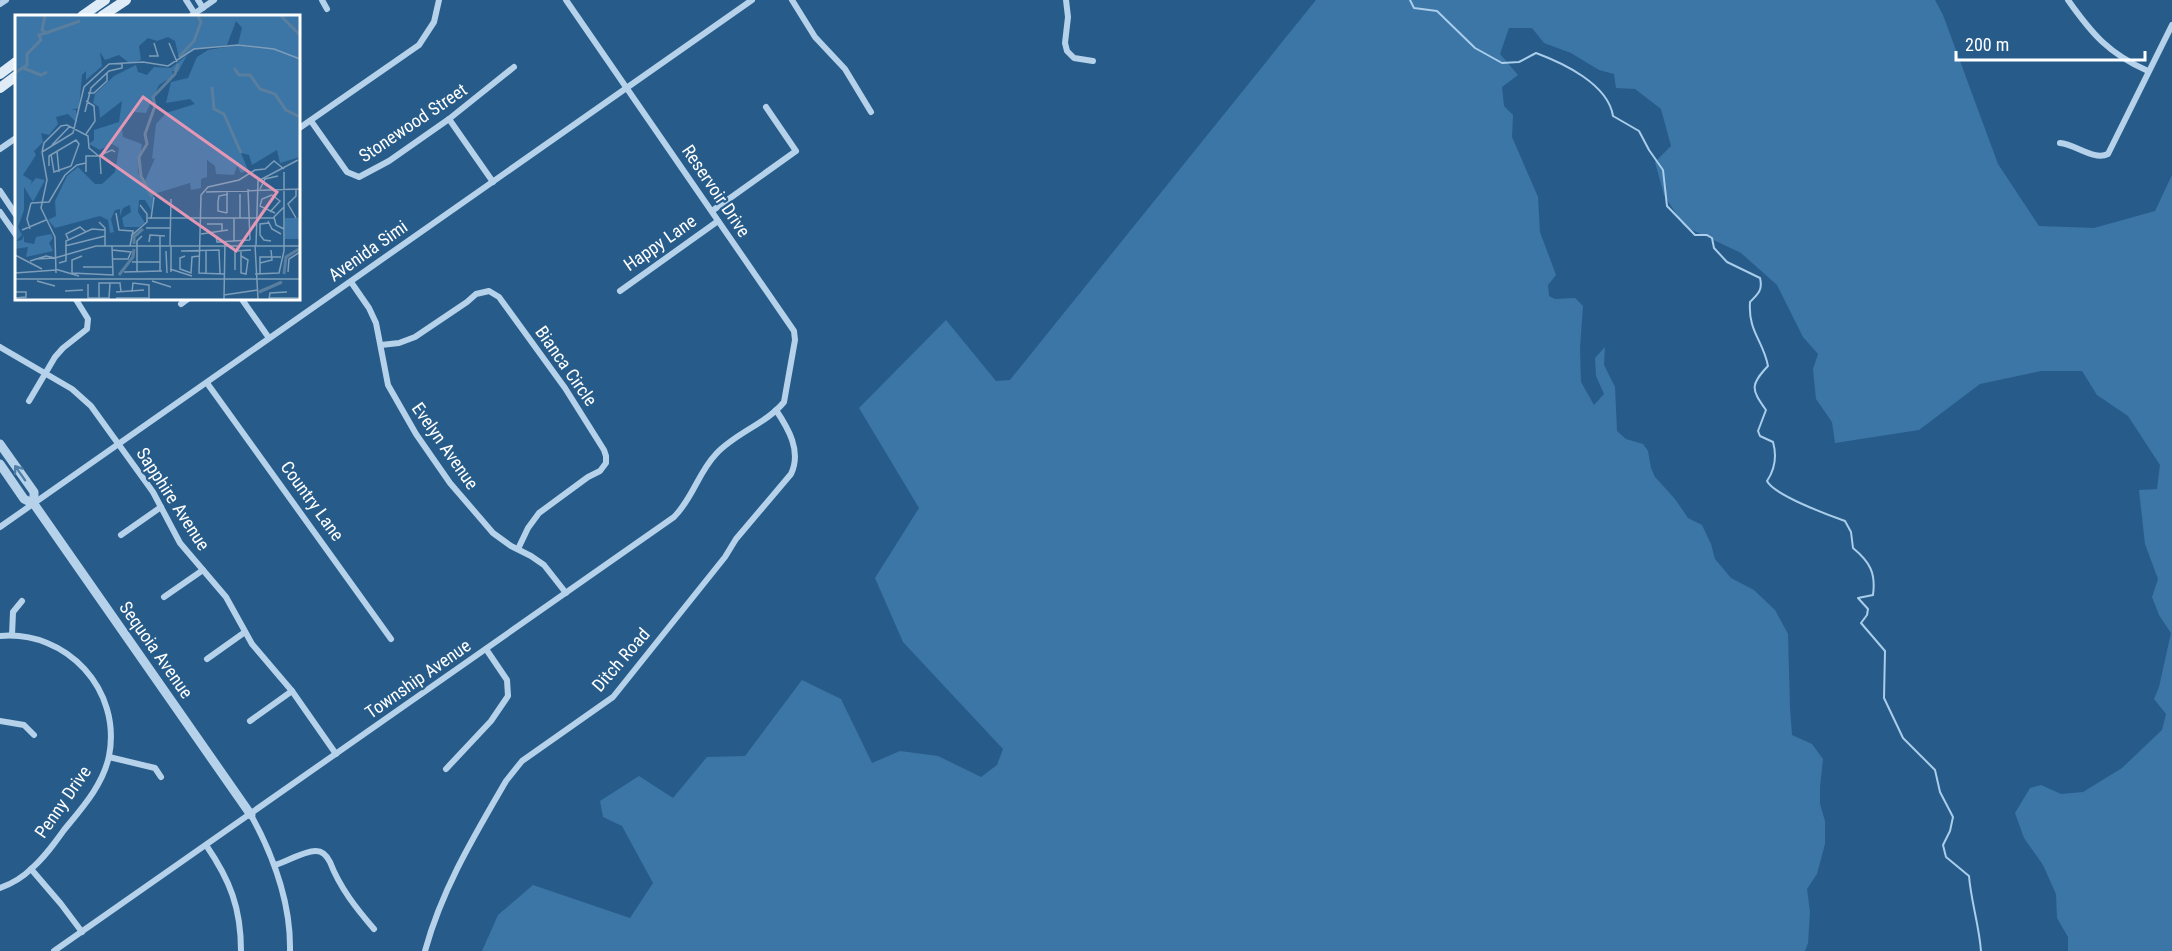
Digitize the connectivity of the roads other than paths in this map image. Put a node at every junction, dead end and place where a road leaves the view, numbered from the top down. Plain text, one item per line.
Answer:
1 (6, 0) edge
2 (105, 0) edge
3 (126, 0) edge
4 (186, 0) edge
5 (198, 0) edge
6 (214, 0) edge
7 (322, 0) edge
8 (440, 0) edge
9 (566, 0) edge
10 (752, 0) edge
11 (792, 0) edge
12 (1066, 0) edge
13 (2068, 0) edge
14 (0, 4) edge
15 (203, 8) junction
16 (327, 9) dead end
17 (83, 15) edge
18 (104, 15) edge
19 (193, 15) edge
20 (2172, 25) edge
21 (1094, 61) dead end
22 (15, 63) edge
23 (514, 67) dead end
24 (2148, 71) junction
25 (0, 74) edge
26 (15, 77) edge
27 (0, 88) edge
28 (627, 88) junction
29 (766, 107) dead end
30 (872, 112) dead end
31 (449, 119) junction
32 (311, 122) junction
33 (300, 128) edge
34 (15, 139) edge
35 (2060, 143) dead end
36 (0, 150) edge
37 (493, 182) junction
38 (0, 191) edge
39 (712, 211) junction
40 (0, 212) edge
41 (15, 214) edge
42 (718, 221) junction
43 (15, 233) edge
44 (351, 282) junction
45 (620, 291) dead end
46 (76, 300) edge
47 (186, 300) edge
48 (242, 300) edge
49 (181, 304) dead end
50 (269, 338) junction
51 (381, 345) junction
52 (0, 347) edge
53 (45, 373) junction
54 (207, 383) junction
55 (29, 401) dead end
56 (776, 410) junction
57 (0, 444) edge
58 (118, 444) junction
59 (0, 464) edge
60 (34, 504) junction
61 (161, 507) junction
62 (0, 527) edge
63 (121, 535) dead end
64 (518, 549) junction
65 (203, 570) junction
66 (566, 593) junction
67 (164, 597) dead end
68 (22, 601) dead end
69 (245, 632) junction
70 (12, 635) junction
71 (0, 636) edge
72 (391, 639) dead end
73 (486, 649) junction
74 (207, 659) dead end
75 (292, 692) junction
76 (0, 721) edge
77 (250, 721) dead end
78 (34, 735) dead end
79 (336, 754) junction
80 (109, 757) junction
81 (446, 769) dead end
82 (160, 777) dead end
83 (251, 815) junction
84 (206, 845) junction
85 (275, 865) junction
86 (31, 869) junction
87 (0, 888) edge
88 (375, 929) dead end
89 (82, 932) junction
90 (54, 951) edge
91 (241, 951) edge
92 (290, 951) edge
93 (425, 951) edge

1 - 14 street
2 - 17 main road
3 - 18 main road
4 - 19 street
5 - 15 street
6 - 15 street
7 - 16 street
8 - 32 street
9 - 28 street, Reservoir Drive
10 - 28 street, Avenida Simi
11 - 30 street
12 - 21 street
13 - 24 street
15 - 19 street
20 - 24 street
22 - 25 main road
23 - 31 street, Stonewood Street
24 - 35 street
26 - 27 main road
28 - 37 street, Avenida Simi
28 - 39 street, Reservoir Drive
29 - 39 street
31 - 32 street, Stonewood Street
31 - 37 street
32 - 33 street
34 - 36 street
37 - 44 street, Avenida Simi
38 - 41 street
39 - 42 street, Reservoir Drive
40 - 43 street
42 - 45 street, Happy Lane
42 - 56 street, Reservoir Drive
44 - 50 street, Avenida Simi
44 - 51 street, Evelyn Avenue
46 - 53 street
47 - 49 street
48 - 50 street
50 - 54 street, Avenida Simi
51 - 64 street, Evelyn Avenue
51 - 64 street, Bianca Circle
52 - 53 street, Sapphire Avenue
53 - 55 street
53 - 58 street, Sapphire Avenue
54 - 58 street, Avenida Simi
54 - 72 street, Country Lane
56 - 66 street, Township Avenue
56 - 93 street, Ditch Road
60 -> 57 street, Sequoia Avenue
58 - 60 street, Avenida Simi
58 - 61 street, Sapphire Avenue
59 - 60 street, Sequoia Avenue
60 - 62 street, Avenida Simi
60 - 83 street, Sequoia Avenue
61 - 63 street
61 - 65 street, Sapphire Avenue
64 - 66 street, Evelyn Avenue
65 - 67 street
65 - 69 street, Sapphire Avenue
66 - 73 street, Township Avenue
68 - 70 street
69 - 74 street
69 - 75 street, Sapphire Avenue
70 - 71 street, Penny Drive
70 - 80 street, Penny Drive
73 - 79 street, Township Avenue
73 - 81 street
75 - 77 street
75 - 79 street, Sapphire Avenue
76 - 78 street
79 - 83 street, Township Avenue
80 - 82 street
80 - 86 street, Penny Drive
83 - 84 street, Township Avenue
83 - 85 street
84 - 89 street, Township Avenue
84 - 91 street
85 - 88 street
85 - 92 street
86 - 87 street, Penny Drive
86 - 89 street
89 - 90 street, Township Avenue

